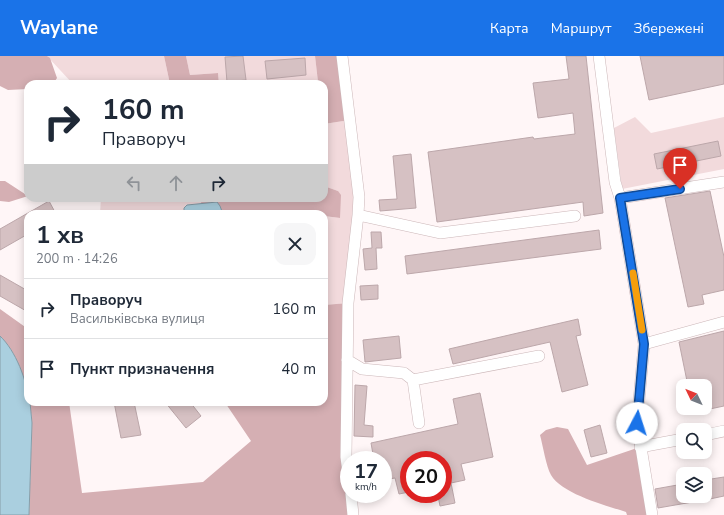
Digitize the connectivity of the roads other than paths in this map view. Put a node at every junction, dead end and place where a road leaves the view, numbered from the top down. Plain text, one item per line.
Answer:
1 (342, 56) edge
2 (598, 56) edge
3 (724, 182) edge
4 (620, 198) junction
5 (358, 215) junction
6 (575, 216) dead end
7 (724, 322) edge
8 (644, 344) junction
9 (539, 356) dead end
10 (347, 360) junction
11 (413, 380) junction
12 (419, 423) dead end
13 (724, 431) edge
14 (712, 434) edge
15 (676, 440) edge
16 (640, 447) junction
17 (346, 451) edge
18 (352, 503) edge
19 (353, 515) edge
20 (652, 515) edge

1 - 5 street
2 - 4 street
3 - 4 street
4 - 8 street
5 - 6 street
5 - 10 street
7 - 8 street
8 - 16 street
9 - 11 street
10 - 11 street
10 - 17 street
11 - 12 street
13 - 14 street
15 - 16 street
16 - 20 street
18 - 19 street

